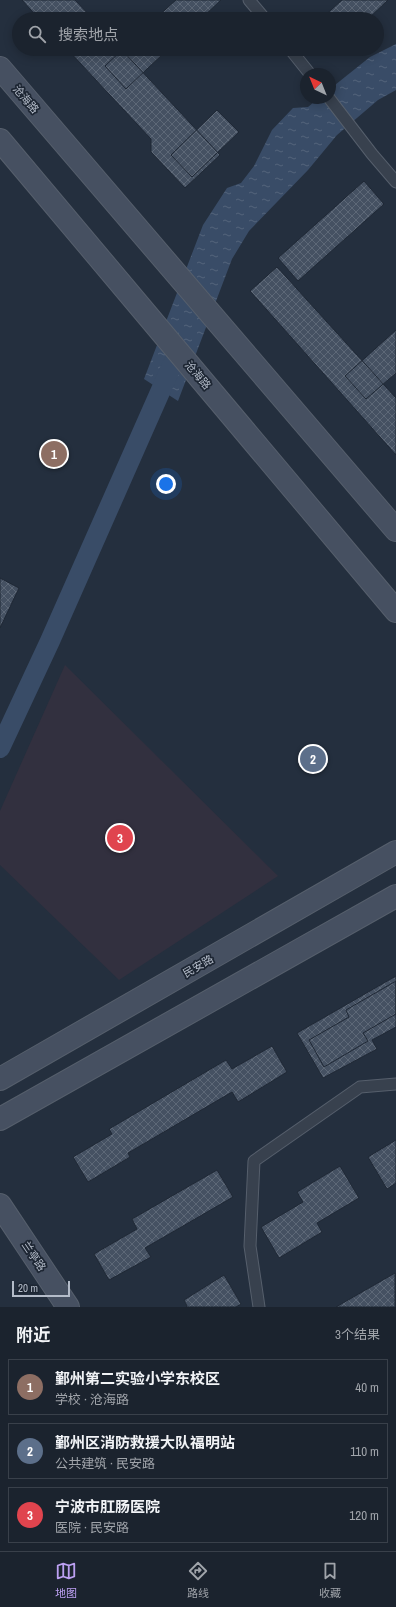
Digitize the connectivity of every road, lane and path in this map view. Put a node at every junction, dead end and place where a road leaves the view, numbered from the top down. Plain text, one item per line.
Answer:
1 (249, 0) edge
2 (259, 12) edge
3 (296, 56) edge
4 (0, 68) edge
5 (305, 68) edge
6 (334, 104) edge
7 (0, 140) edge
8 (396, 182) edge
9 (396, 530) edge
10 (396, 611) edge
11 (396, 852) edge
12 (396, 896) edge
13 (0, 1079) edge
14 (396, 1084) edge
15 (0, 1119) edge
16 (0, 1206) edge
17 (68, 1307) edge
18 (258, 1307) edge

1 - 2 lane
3 - 5 lane
4 - 9 main road, 沧海路
6 - 8 lane
7 - 10 main road, 沧海路
11 - 13 main road, 民安路
12 - 15 main road
14 - 18 lane
16 - 17 main road, 兰亭路

